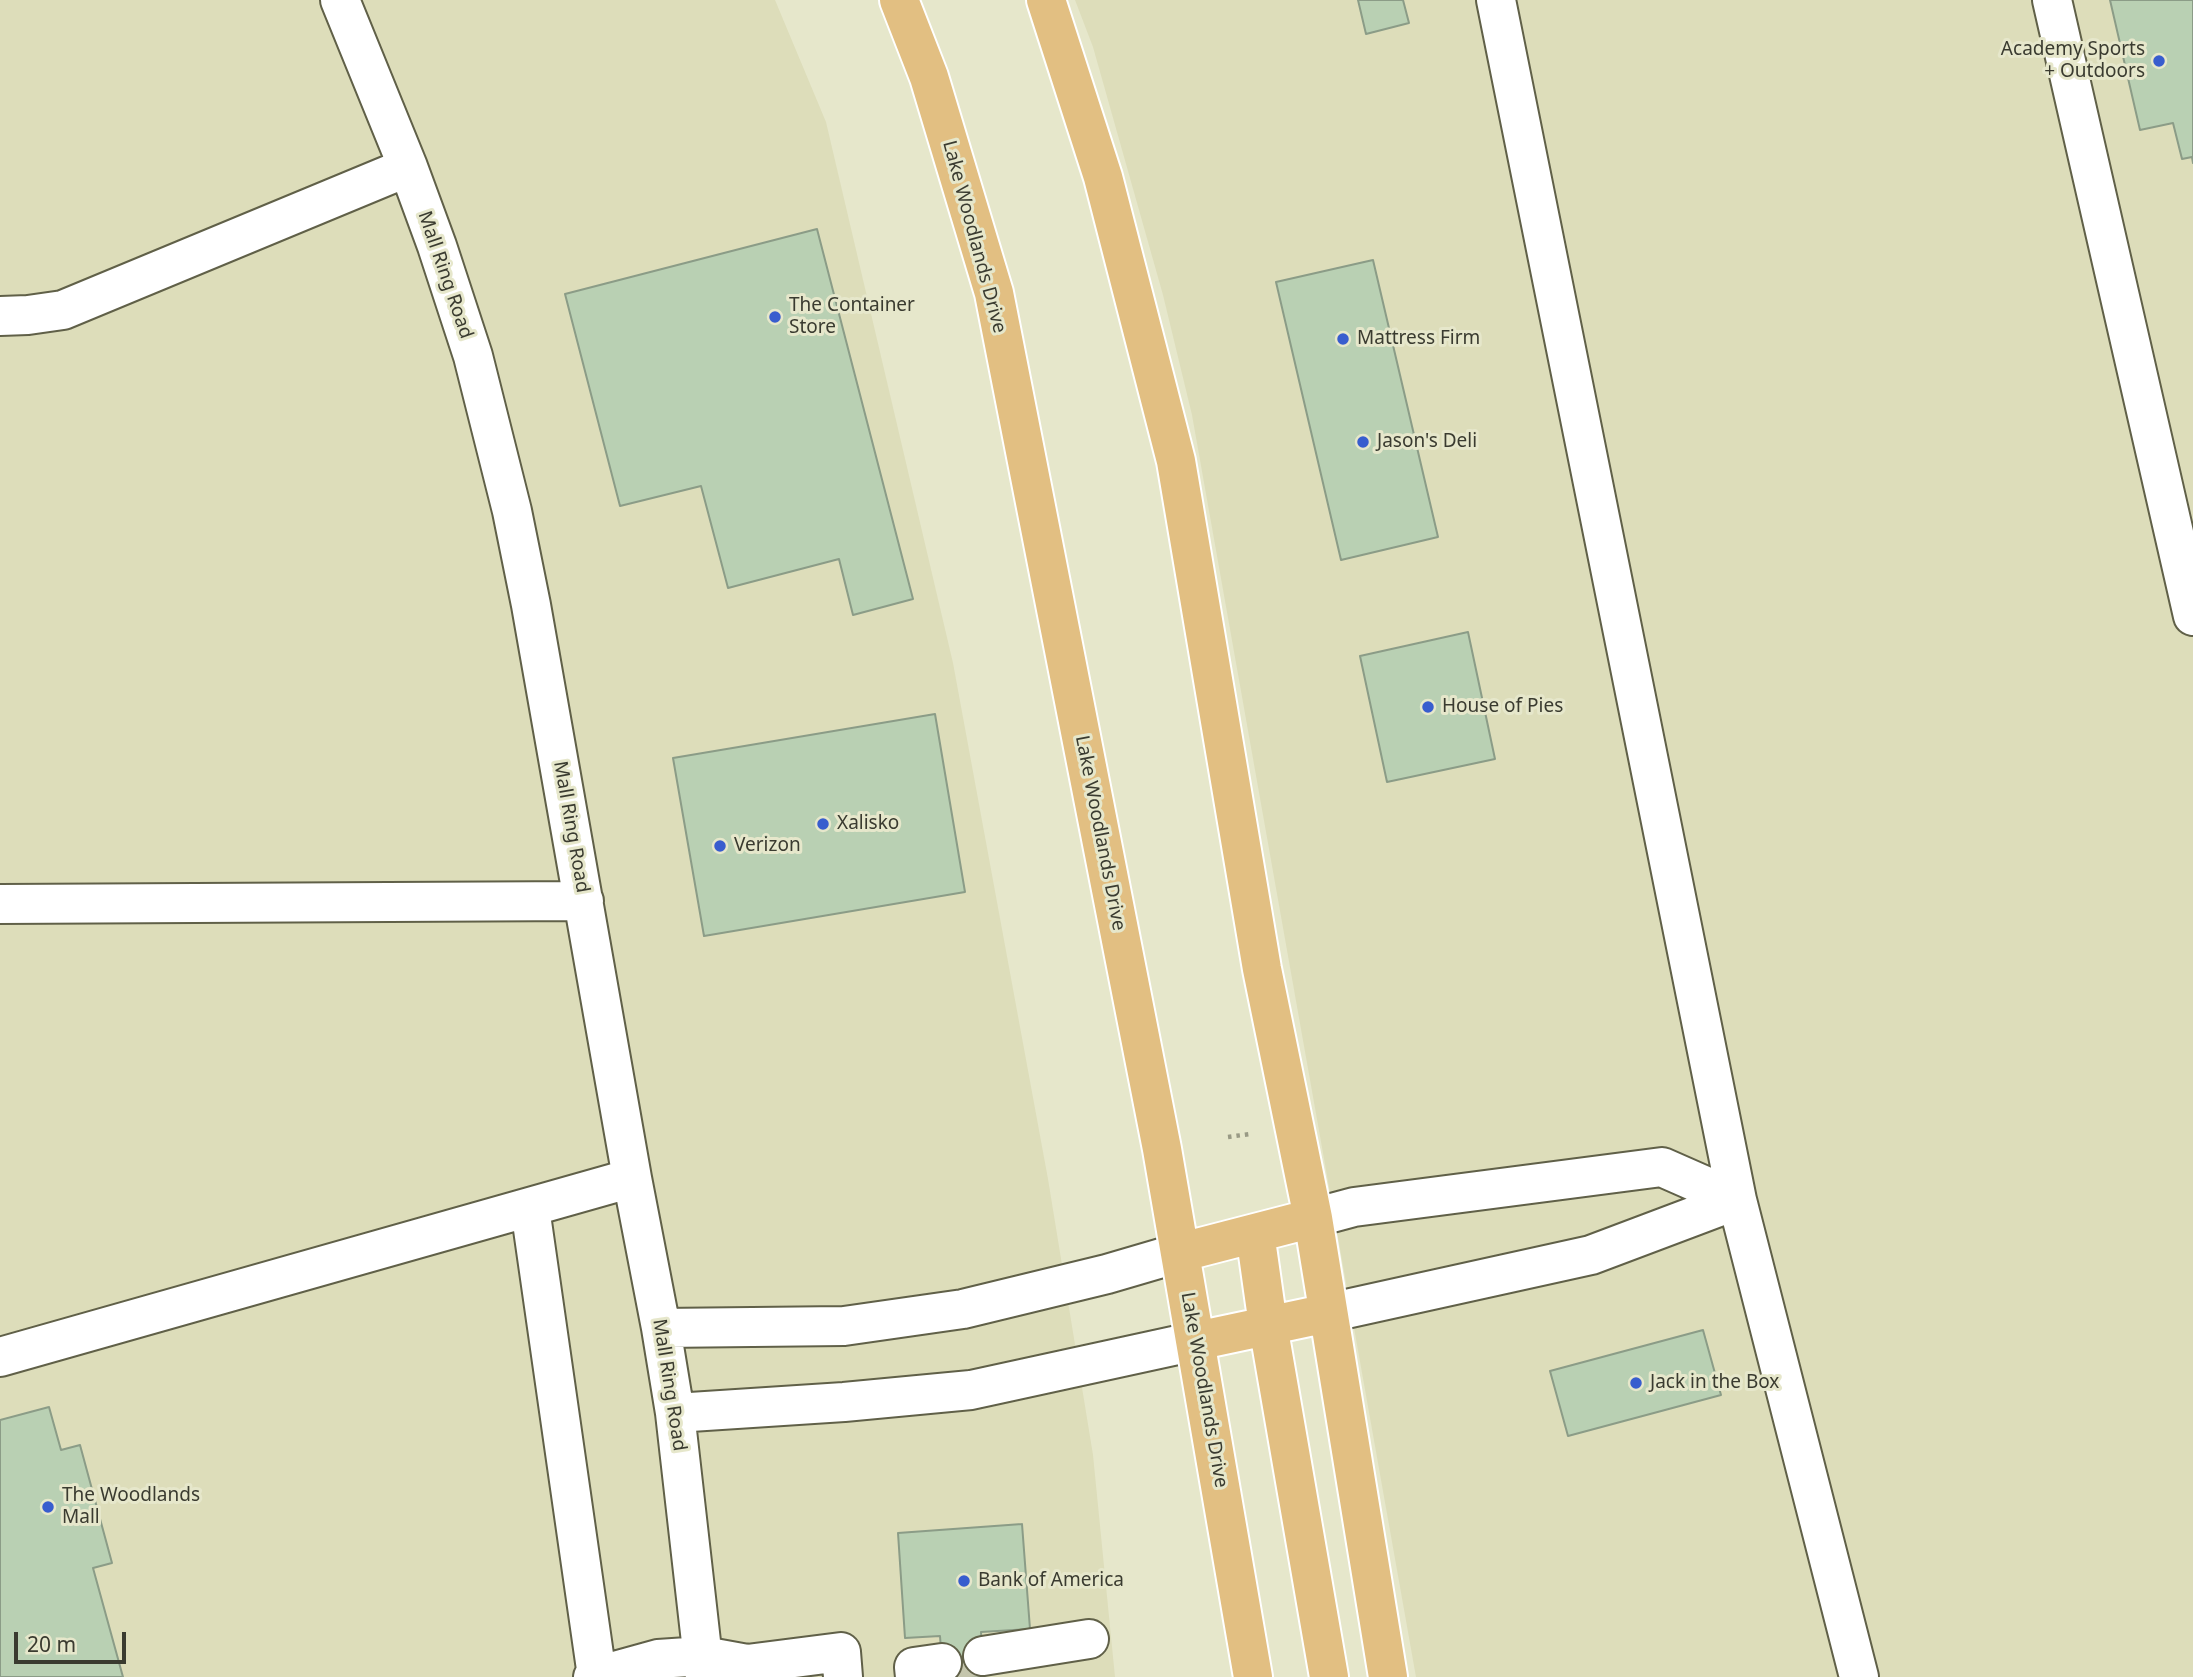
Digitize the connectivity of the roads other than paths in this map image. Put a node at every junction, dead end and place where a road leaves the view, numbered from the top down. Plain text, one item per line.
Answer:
1 (340, 0) edge
2 (899, 0) edge
3 (1046, 0) edge
4 (1496, 0) edge
5 (2052, 0) edge
6 (408, 167) junction
7 (0, 316) edge
8 (2193, 616) edge
9 (584, 901) junction
10 (0, 904) edge
11 (632, 1178) junction
12 (1737, 1200) junction
13 (530, 1208) junction
14 (1313, 1219) junction
15 (1255, 1233) junction
16 (1182, 1252) junction
17 (1328, 1313) junction
18 (1268, 1325) junction
19 (661, 1328) junction
20 (1196, 1341) junction
21 (0, 1357) edge
22 (675, 1413) junction
23 (1089, 1639) dead end
24 (1007, 1663) edge
25 (704, 1667) edge
26 (595, 1676) edge
27 (843, 1677) edge
28 (1253, 1677) edge
29 (1329, 1677) edge
30 (1388, 1677) edge
31 (1859, 1677) edge

1 - 6 street, Mall Ring Road
2 - 16 main road, Lake Woodlands Drive
3 - 14 main road
4 - 12 street
5 - 8 street
6 - 7 street
6 - 9 street, Mall Ring Road
9 - 10 street
9 - 11 street, Mall Ring Road
11 - 13 street
11 - 19 street, Mall Ring Road
12 - 14 street
12 - 17 street
12 - 31 street
13 - 21 street
13 - 26 street
14 - 15 main road
14 - 17 main road
15 - 16 main road
15 - 18 main road
16 - 19 street
16 - 20 main road, Lake Woodlands Drive
17 - 18 main road
17 - 30 main road
18 - 20 main road
18 - 29 main road
19 - 22 street, Mall Ring Road
20 - 22 street
20 - 28 main road, Lake Woodlands Drive
22 - 25 street, Mall Ring Road
23 - 24 street
25 - 26 street
25 - 27 street

